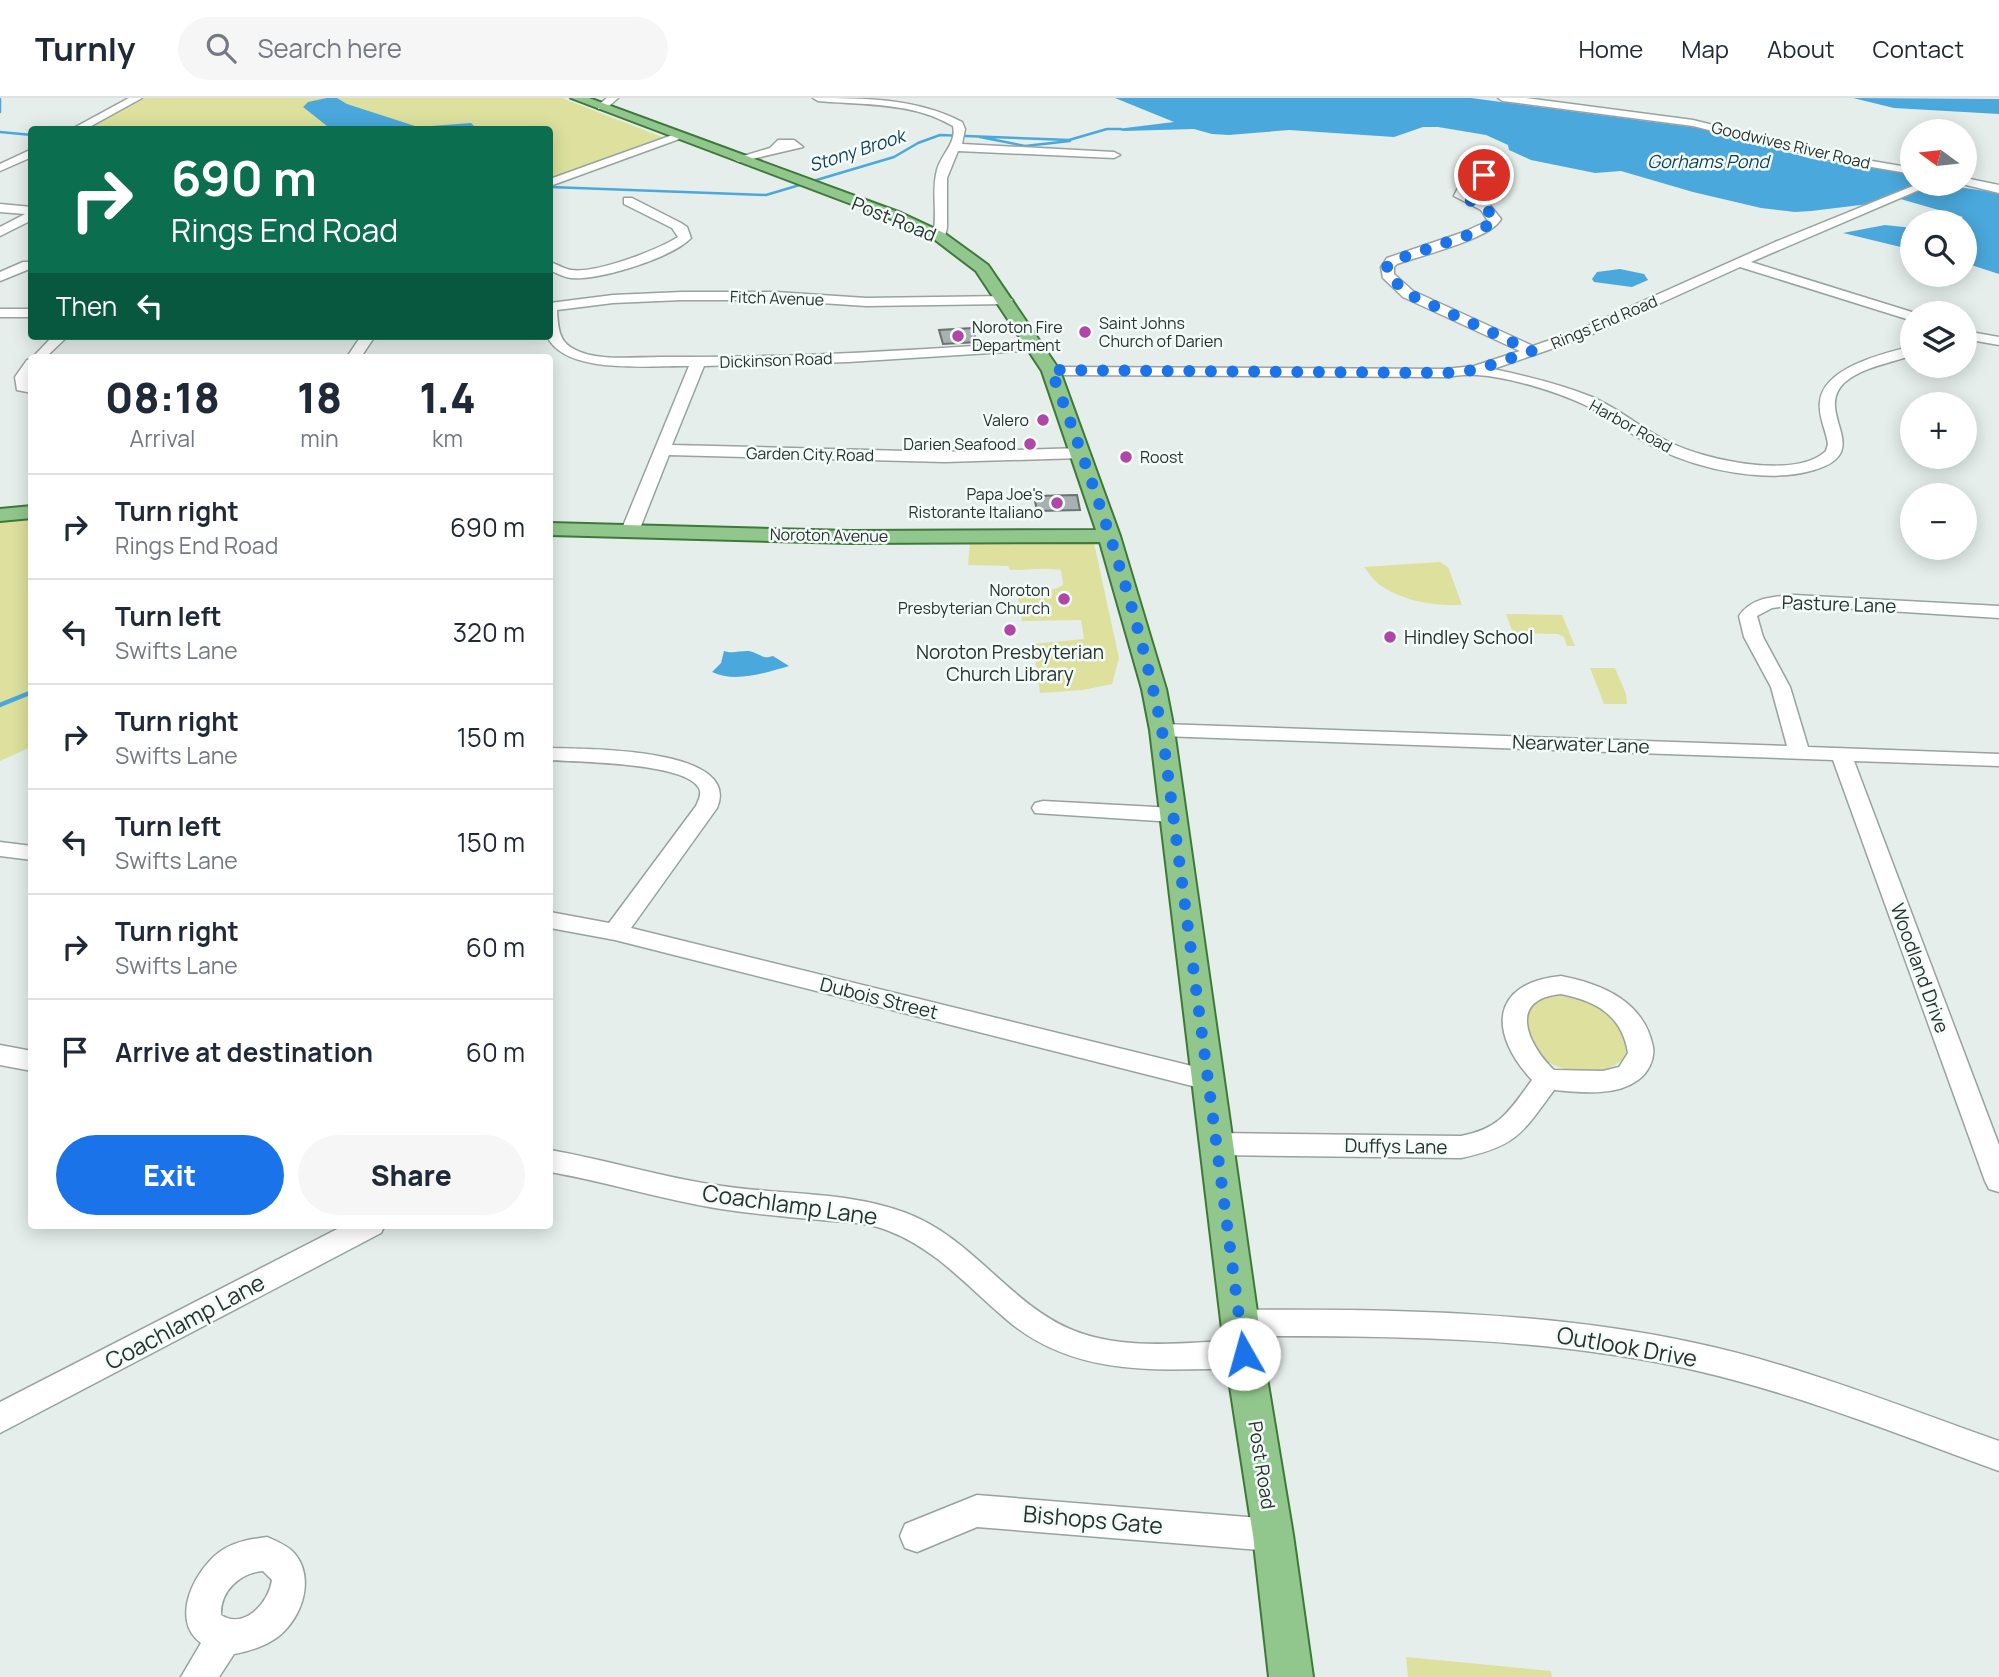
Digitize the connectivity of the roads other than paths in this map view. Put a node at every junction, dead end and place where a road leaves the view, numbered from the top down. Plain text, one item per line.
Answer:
1 (137, 98) edge
2 (577, 98) edge
3 (818, 98) edge
4 (1503, 98) edge
5 (608, 103) edge
6 (83, 126) edge
7 (678, 136) junction
8 (958, 139) junction
9 (777, 149) dead end
10 (28, 154) edge
11 (1114, 155) dead end
12 (739, 159) junction
13 (0, 168) edge
14 (1900, 170) edge
15 (1478, 172) dead end
16 (553, 182) edge
17 (1978, 184) edge
18 (1999, 189) edge
19 (1901, 196) edge
20 (628, 201) dead end
21 (0, 208) edge
22 (28, 212) edge
23 (28, 216) edge
24 (0, 233) edge
25 (939, 236) junction
26 (1740, 263) junction
27 (28, 265) dead end
28 (553, 267) edge
29 (572, 275) junction
30 (0, 277) edge
31 (553, 297) edge
32 (553, 299) edge
33 (1006, 300) junction
34 (0, 313) edge
35 (28, 313) edge
36 (1900, 313) edge
37 (1977, 337) edge
38 (553, 338) edge
39 (57, 340) edge
40 (1999, 341) edge
41 (1036, 346) junction
42 (1532, 351) junction
43 (41, 354) edge
44 (1900, 355) edge
45 (698, 362) junction
46 (28, 369) edge
47 (1051, 370) junction
48 (1476, 370) junction
49 (28, 388) edge
50 (664, 450) junction
51 (1082, 453) junction
52 (28, 512) edge
53 (0, 514) edge
54 (553, 528) edge
55 (630, 531) junction
56 (1109, 536) junction
57 (1999, 612) edge
58 (1162, 730) junction
59 (1799, 752) junction
60 (553, 754) edge
61 (1841, 754) junction
62 (1999, 760) edge
63 (1043, 807) dead end
64 (1174, 815) junction
65 (0, 849) edge
66 (28, 852) edge
67 (553, 921) edge
68 (615, 932) junction
69 (0, 1055) edge
70 (28, 1060) edge
71 (1548, 1079) junction
72 (1208, 1080) junction
73 (1216, 1144) junction
74 (553, 1162) edge
75 (1999, 1181) edge
76 (363, 1229) edge
77 (1240, 1323) junction
78 (1244, 1354) junction
79 (0, 1419) edge
80 (1999, 1456) edge
81 (1273, 1535) junction
82 (918, 1536) dead end
83 (225, 1637) dead end
84 (200, 1677) edge
85 (1292, 1677) edge

1 - 6 street
2 - 5 main road, Post Road
3 - 8 street
4 - 14 street, Goodwives River Road
5 - 7 main road, Post Road
7 - 12 main road, Post Road
7 - 16 street
8 - 11 street
8 - 25 street
9 - 12 street
10 - 13 street
12 - 25 main road, Post Road
15 - 42 street
17 - 18 street
19 - 26 street, Rings End Road
20 - 29 street
21 - 22 street
23 - 24 street
25 - 33 main road, Post Road
26 - 36 street
26 - 42 street, Rings End Road
27 - 30 street
28 - 29 street
29 - 31 street
32 - 33 street, Fitch Avenue
33 - 41 main road, Post Road
34 - 35 street
37 - 40 street
38 - 45 street, Dickinson Road
39 - 43 street
41 - 45 street, Dickinson Road
41 - 47 main road, Post Road
42 - 48 street, Rings End Road
44 - 48 street, Harbor Road
45 - 50 street
46 - 49 street
47 - 48 street, Rings End Road
47 - 51 main road, Post Road
50 - 51 street, Garden City Road
50 - 55 street
51 - 56 main road, Post Road
52 - 53 main road
54 - 55 main road, Noroton Avenue
55 - 56 main road, Noroton Avenue
56 - 58 main road, Post Road
57 - 59 street, Pasture Lane
58 - 59 street, Nearwater Lane
58 - 64 main road, Post Road
59 - 61 street, Nearwater Lane
60 - 68 street
61 - 62 street, Nearwater Lane
61 - 75 street, Woodland Drive
63 - 64 street
64 - 72 main road, Post Road
65 - 66 street
67 - 68 street, Dubois Street
68 - 72 street, Dubois Street
69 - 70 street
71 - 71 street
71 - 73 street, Duffys Lane
72 - 73 main road, Post Road
73 - 77 main road, Post Road
74 - 78 street, Coachlamp Lane
76 - 79 street, Coachlamp Lane
77 - 78 main road, Post Road
77 - 80 street, Outlook Drive
78 - 81 main road, Post Road
81 - 82 street, Bishops Gate
81 - 85 main road, Post Road
83 - 84 street

